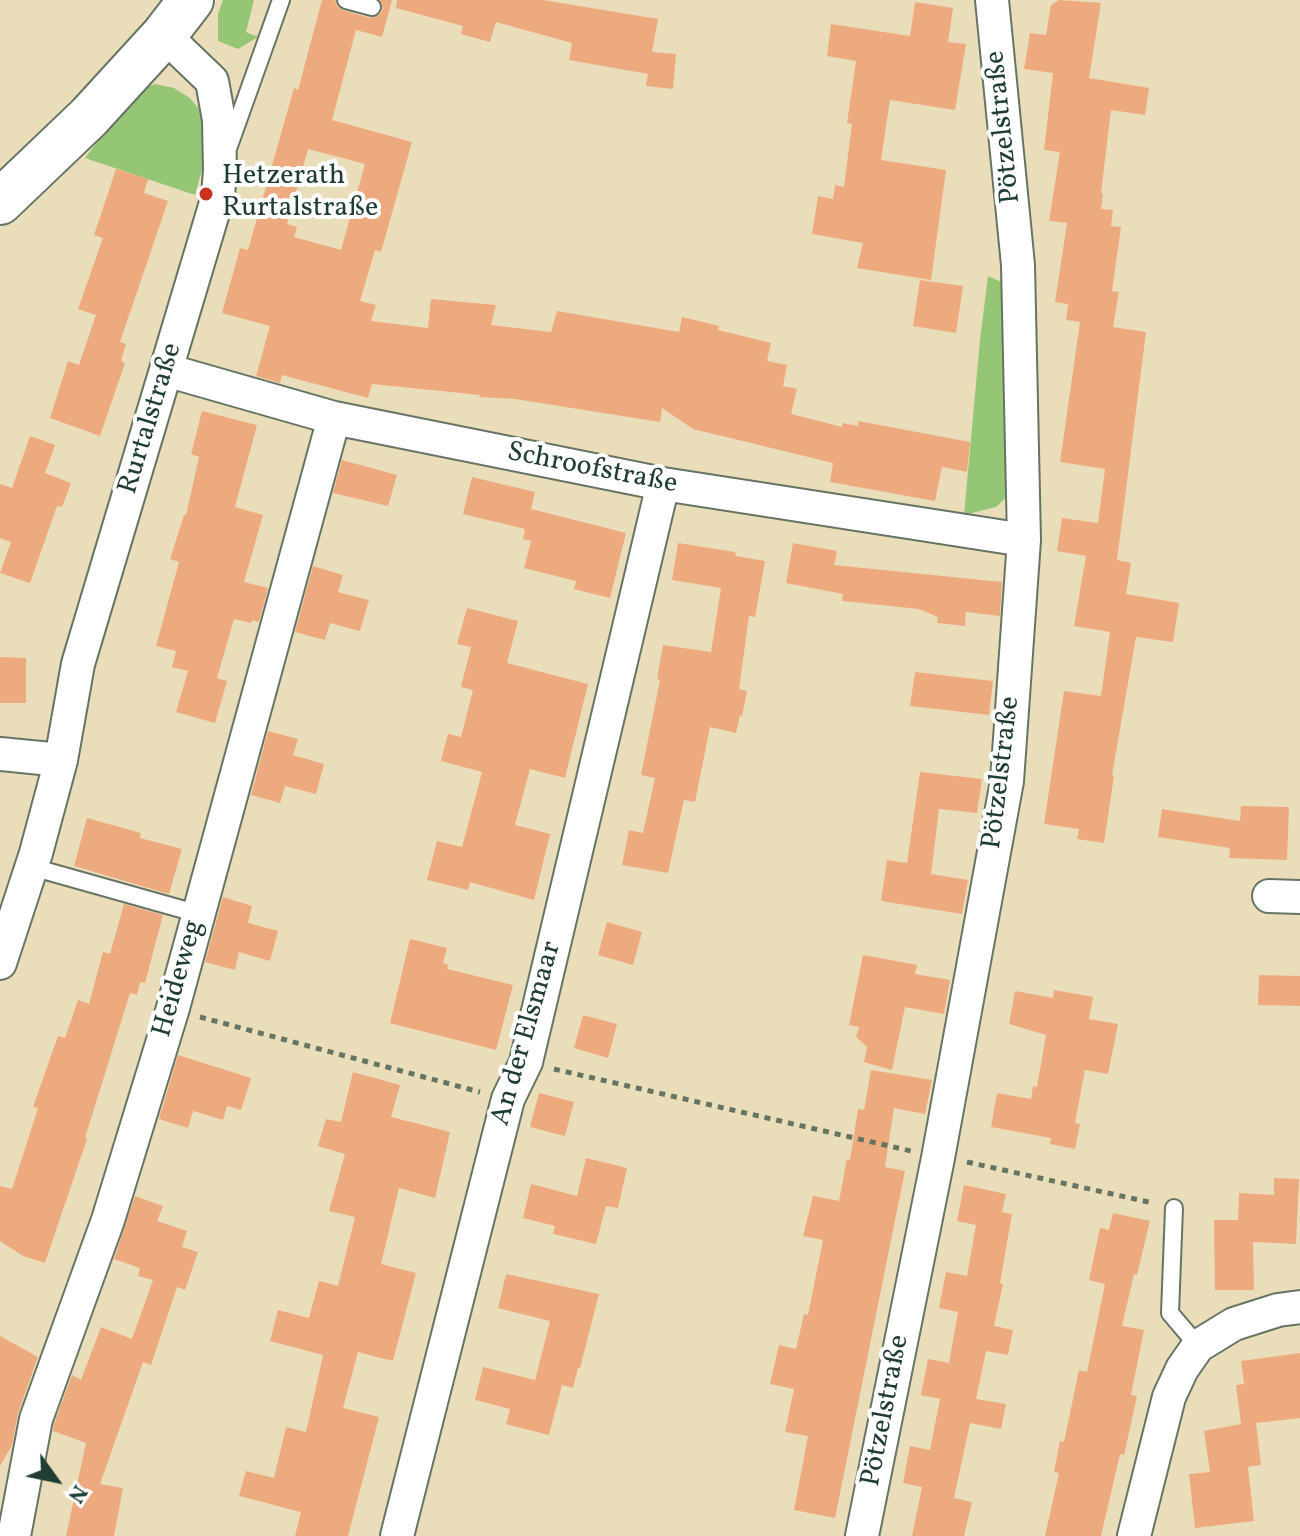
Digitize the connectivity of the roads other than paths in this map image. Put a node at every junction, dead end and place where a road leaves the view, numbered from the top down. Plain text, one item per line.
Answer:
1 (191, 0) edge
2 (281, 0) edge
3 (346, 0) edge
4 (992, 0) edge
5 (372, 7) dead end
6 (164, 35) junction
7 (220, 170) junction
8 (0, 202) edge
9 (166, 370) junction
10 (334, 418) junction
11 (663, 484) junction
12 (1024, 540) junction
13 (0, 754) edge
14 (61, 760) junction
15 (32, 867) junction
16 (199, 914) junction
17 (0, 963) edge
18 (1174, 1208) road end
19 (1300, 1307) edge
20 (1198, 1346) junction
21 (14, 1536) edge
22 (397, 1536) edge
23 (862, 1536) edge
24 (1134, 1536) edge

1 - 6 street
2 - 7 lane
3 - 5 lane
4 - 12 street, Pötzelstraße
6 - 7 street, Rurtalstraße
6 - 8 street
7 - 9 street, Rurtalstraße
9 - 10 street, Schroofstraße
9 - 14 street, Rurtalstraße
10 - 11 street, Schroofstraße
10 - 16 street, Heideweg
11 - 12 street, Schroofstraße
11 - 22 street, An der Elsmaar
12 - 23 street, Pötzelstraße
13 - 14 street
14 - 15 street, Rurtalstraße
15 - 16 lane
15 - 17 street, Rurtalstraße
16 - 21 street, Heideweg
18 - 20 lane
19 - 20 street
20 - 24 street

